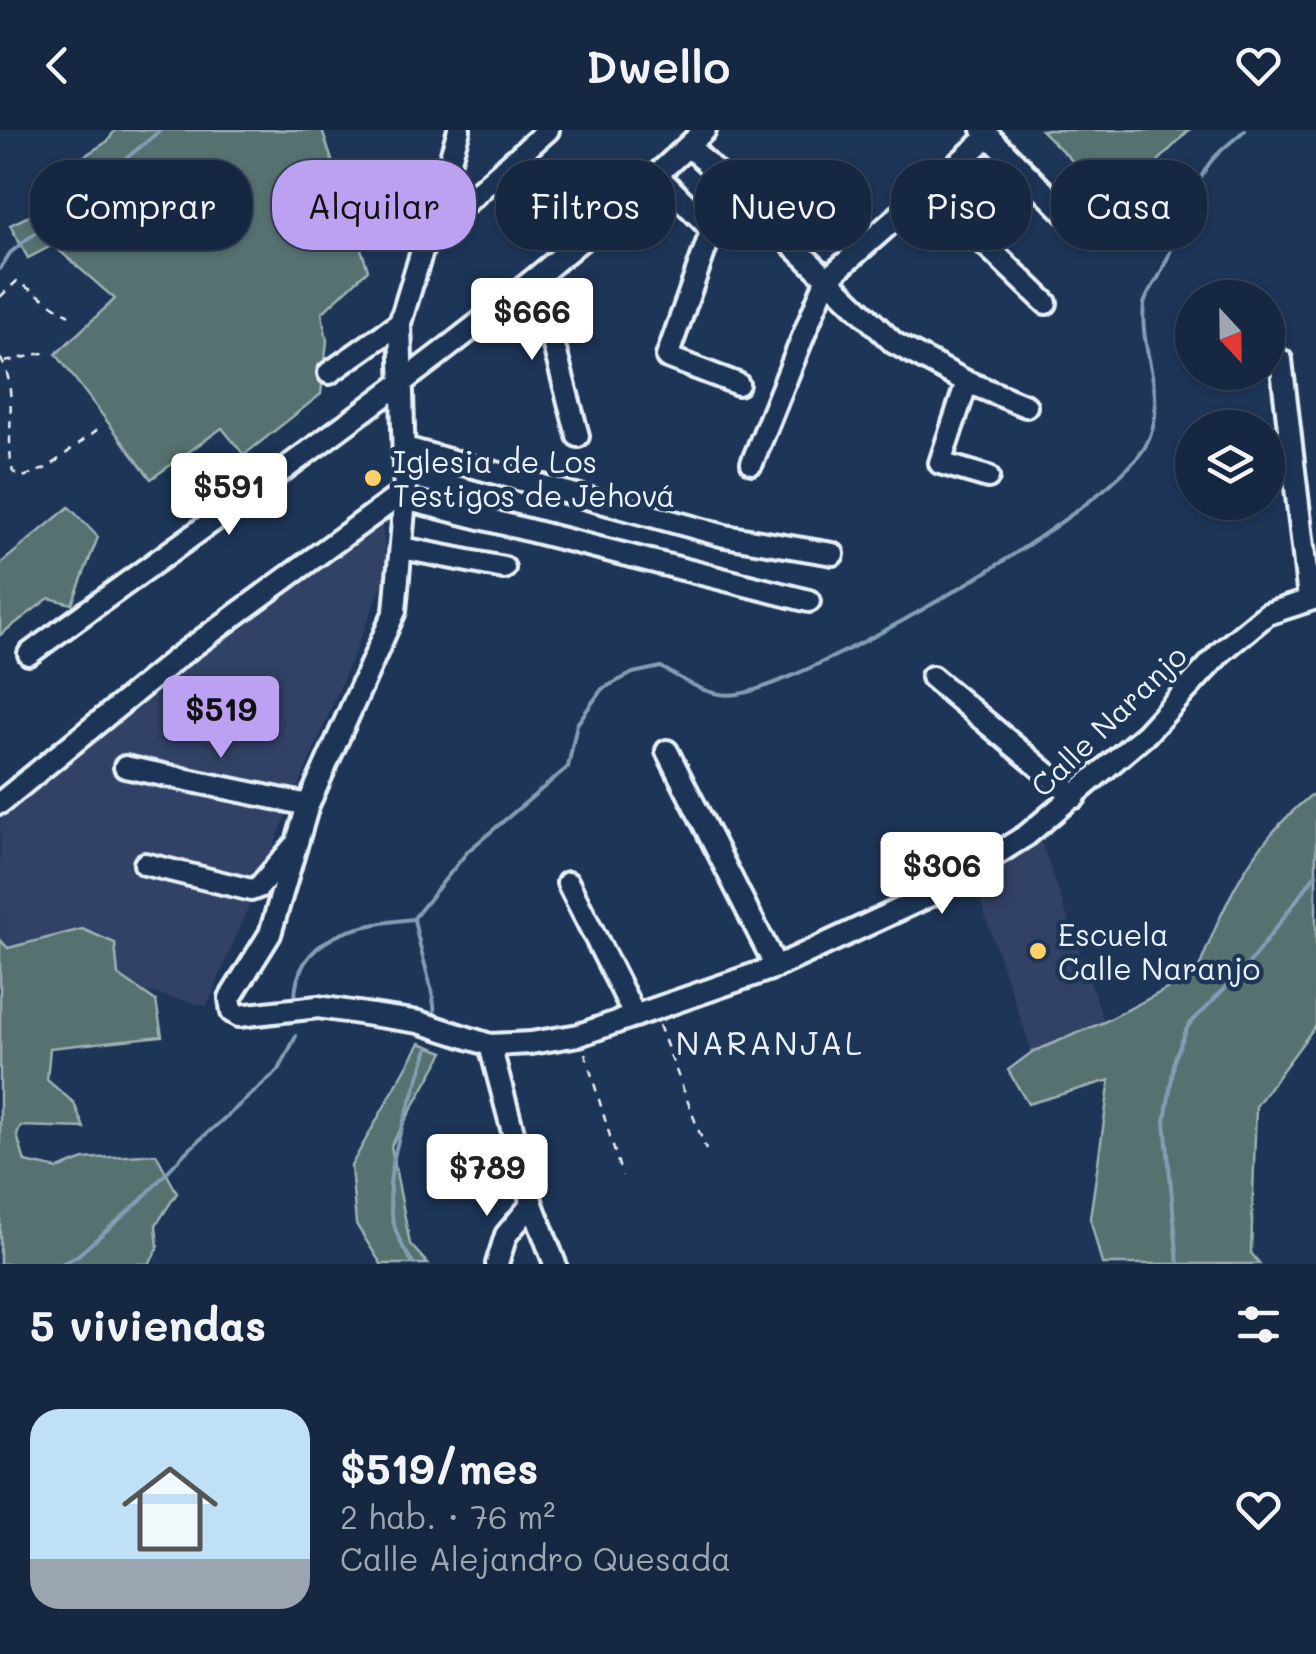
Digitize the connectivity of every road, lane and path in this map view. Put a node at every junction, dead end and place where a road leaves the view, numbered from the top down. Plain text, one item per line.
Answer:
1 (459, 130) edge
2 (548, 130) edge
3 (705, 130) edge
4 (986, 133) edge
5 (688, 146) junction
6 (450, 160) edge
7 (674, 160) edge
8 (960, 160) edge
9 (675, 193) edge
10 (476, 194) edge
11 (1051, 199) edge
12 (891, 224) edge
13 (422, 250) edge
14 (569, 250) edge
15 (991, 250) edge
16 (536, 278) junction
17 (826, 280) junction
18 (0, 298) edge
19 (1046, 303) dead end
20 (69, 315) dead end
21 (400, 323) junction
22 (51, 351) dead end
23 (2, 360) edge
24 (329, 374) dead end
25 (399, 382) junction
26 (967, 382) junction
27 (738, 384) dead end
28 (1285, 390) edge
29 (1026, 406) dead end
30 (98, 428) dead end
31 (578, 436) dead end
32 (405, 448) junction
33 (752, 463) dead end
34 (988, 477) dead end
35 (404, 495) junction
36 (402, 548) junction
37 (833, 554) dead end
38 (504, 568) dead end
39 (1312, 598) edge
40 (809, 600) dead end
41 (29, 654) dead end
42 (932, 677) dead end
43 (667, 751) dead end
44 (125, 767) dead end
45 (1075, 797) junction
46 (0, 803) edge
47 (308, 805) junction
48 (297, 841) junction
49 (144, 864) dead end
50 (568, 883) dead end
51 (776, 968) junction
52 (644, 1013) junction
53 (579, 1035) junction
54 (490, 1045) junction
55 (706, 1150) dead end
56 (622, 1176) dead end
57 (532, 1204) junction
58 (497, 1264) edge
59 (555, 1264) edge

1 - 6 street
2 - 10 street
3 - 5 street
4 - 8 street
4 - 11 street
5 - 7 street
5 - 17 street
9 - 27 street
12 - 17 street
13 - 21 street
14 - 16 street
15 - 19 street
16 - 25 street
16 - 31 street
17 - 26 street
17 - 33 street
18 - 20 path
21 - 24 street
21 - 25 street
22 - 23 path
23 - 30 path
25 - 32 street
25 - 41 street
26 - 29 street
26 - 34 street
28 - 39 street
32 - 35 street
32 - 37 street
35 - 36 street
35 - 40 street
35 - 46 street
36 - 38 street
36 - 47 street
39 - 45 street, Calle Naranjo
42 - 45 street
43 - 51 street
44 - 47 street
45 - 51 street, Calle Naranjo
47 - 48 street
48 - 49 street
48 - 54 street
50 - 52 street
51 - 52 street, Calle Naranjo
52 - 53 street, Calle Naranjo
52 - 55 path
53 - 54 street, Calle Naranjo
53 - 56 path
54 - 57 street
57 - 58 street
57 - 59 street

